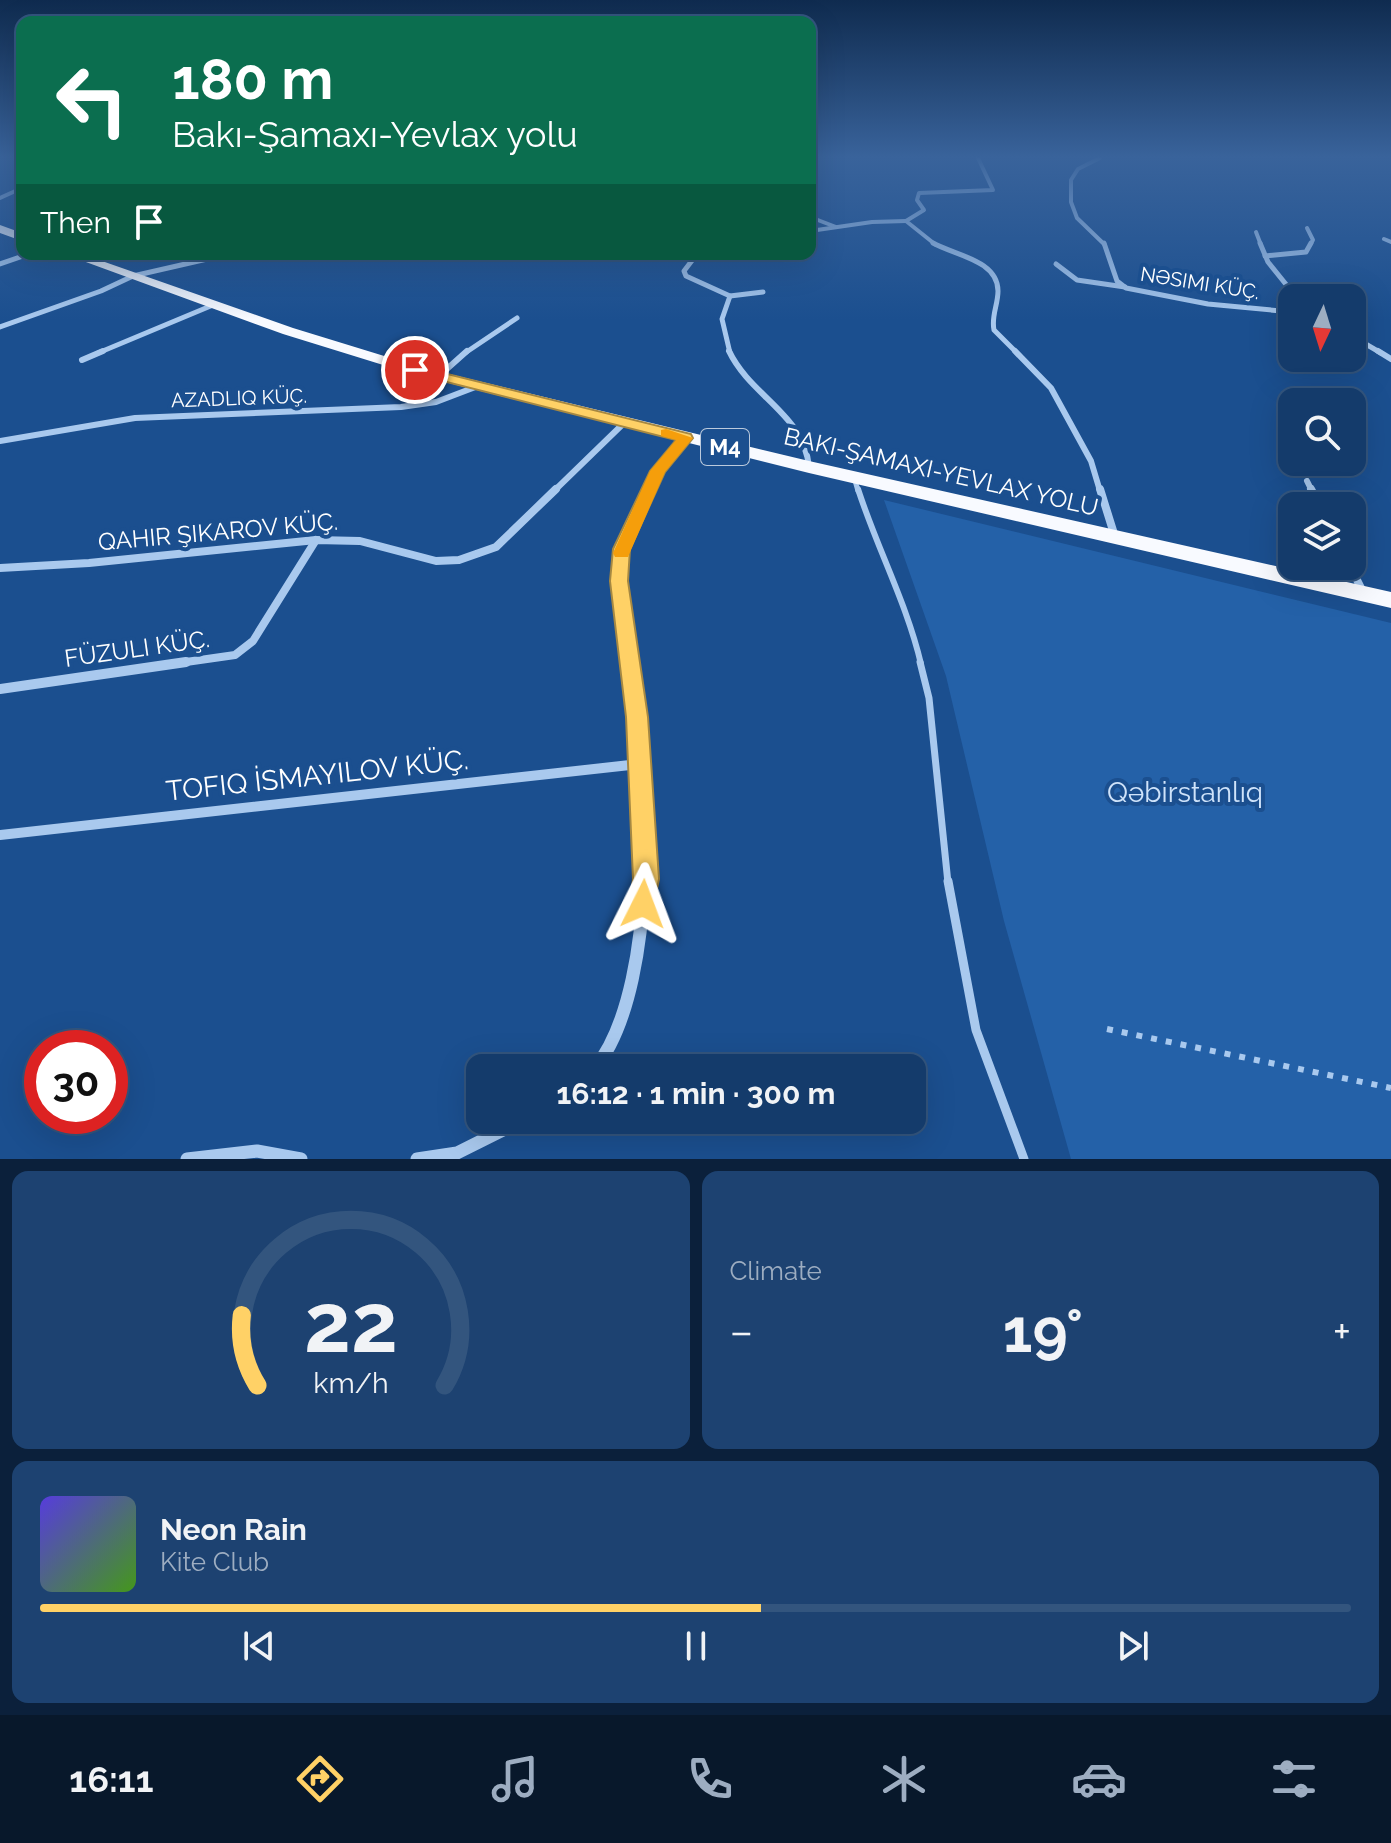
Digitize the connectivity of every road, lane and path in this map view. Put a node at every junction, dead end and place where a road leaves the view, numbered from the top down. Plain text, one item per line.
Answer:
1 (923, 212) edge
2 (1075, 212) edge
3 (816, 219) edge
4 (906, 221) junction
5 (837, 228) junction
6 (1307, 228) dead end
7 (816, 230) edge
8 (1256, 232) dead end
9 (1384, 239) dead end
10 (1391, 242) edge
11 (1265, 256) junction
12 (87, 260) edge
13 (203, 260) edge
14 (692, 260) edge
15 (1056, 264) dead end
16 (133, 276) junction
17 (1286, 284) edge
18 (1126, 288) junction
19 (763, 292) dead end
20 (730, 296) junction
21 (213, 305) junction
22 (1278, 311) edge
23 (517, 318) dead end
24 (0, 327) edge
25 (1366, 344) edge
26 (1391, 359) edge
27 (82, 360) dead end
28 (439, 376) junction
29 (478, 386) junction
30 (624, 423) junction
31 (685, 438) junction
32 (0, 441) edge
33 (809, 467) junction
34 (854, 477) junction
35 (1307, 481) dead end
36 (1313, 492) edge
37 (1115, 537) junction
38 (316, 540) junction
39 (0, 568) edge
40 (1357, 580) edge
41 (1364, 594) junction
42 (1391, 600) edge
43 (0, 689) edge
44 (639, 764) junction
45 (0, 835) edge
46 (1107, 1029) dead end
47 (607, 1054) edge
48 (1391, 1088) edge
49 (497, 1134) edge
50 (457, 1156) edge
51 (187, 1159) edge
52 (301, 1159) edge
53 (417, 1159) edge
54 (1024, 1159) edge

1 - 4 street
2 - 18 street, NƏSIMI KÜÇ.
3 - 5 street
4 - 5 street
4 - 37 street
5 - 7 street
6 - 11 street
8 - 11 street
9 - 10 street
11 - 17 street
12 - 16 highway, M4
13 - 16 street
14 - 20 street
15 - 18 street
16 - 21 highway, M4
16 - 24 street
18 - 22 street, NƏSIMI KÜÇ.
19 - 20 street
20 - 33 street
21 - 27 street
21 - 28 highway, M4
23 - 28 street
25 - 26 street
28 - 29 highway, M4
29 - 30 highway, M4
29 - 32 street
30 - 31 highway, M4
30 - 38 street, QAHIR ŞIKAROV KÜÇ.
31 - 33 highway, M4
31 - 44 street
33 - 34 highway, M4
34 - 37 highway, M4
34 - 54 lane
35 - 36 street
37 - 41 highway, M4
38 - 39 street, QAHIR ŞIKAROV KÜÇ.
38 - 43 street, FÜZULI KÜÇ.
40 - 41 street
41 - 42 highway, M4
44 - 45 street
44 - 47 street
46 - 48 path
49 - 50 street
50 - 53 street
51 - 52 street

